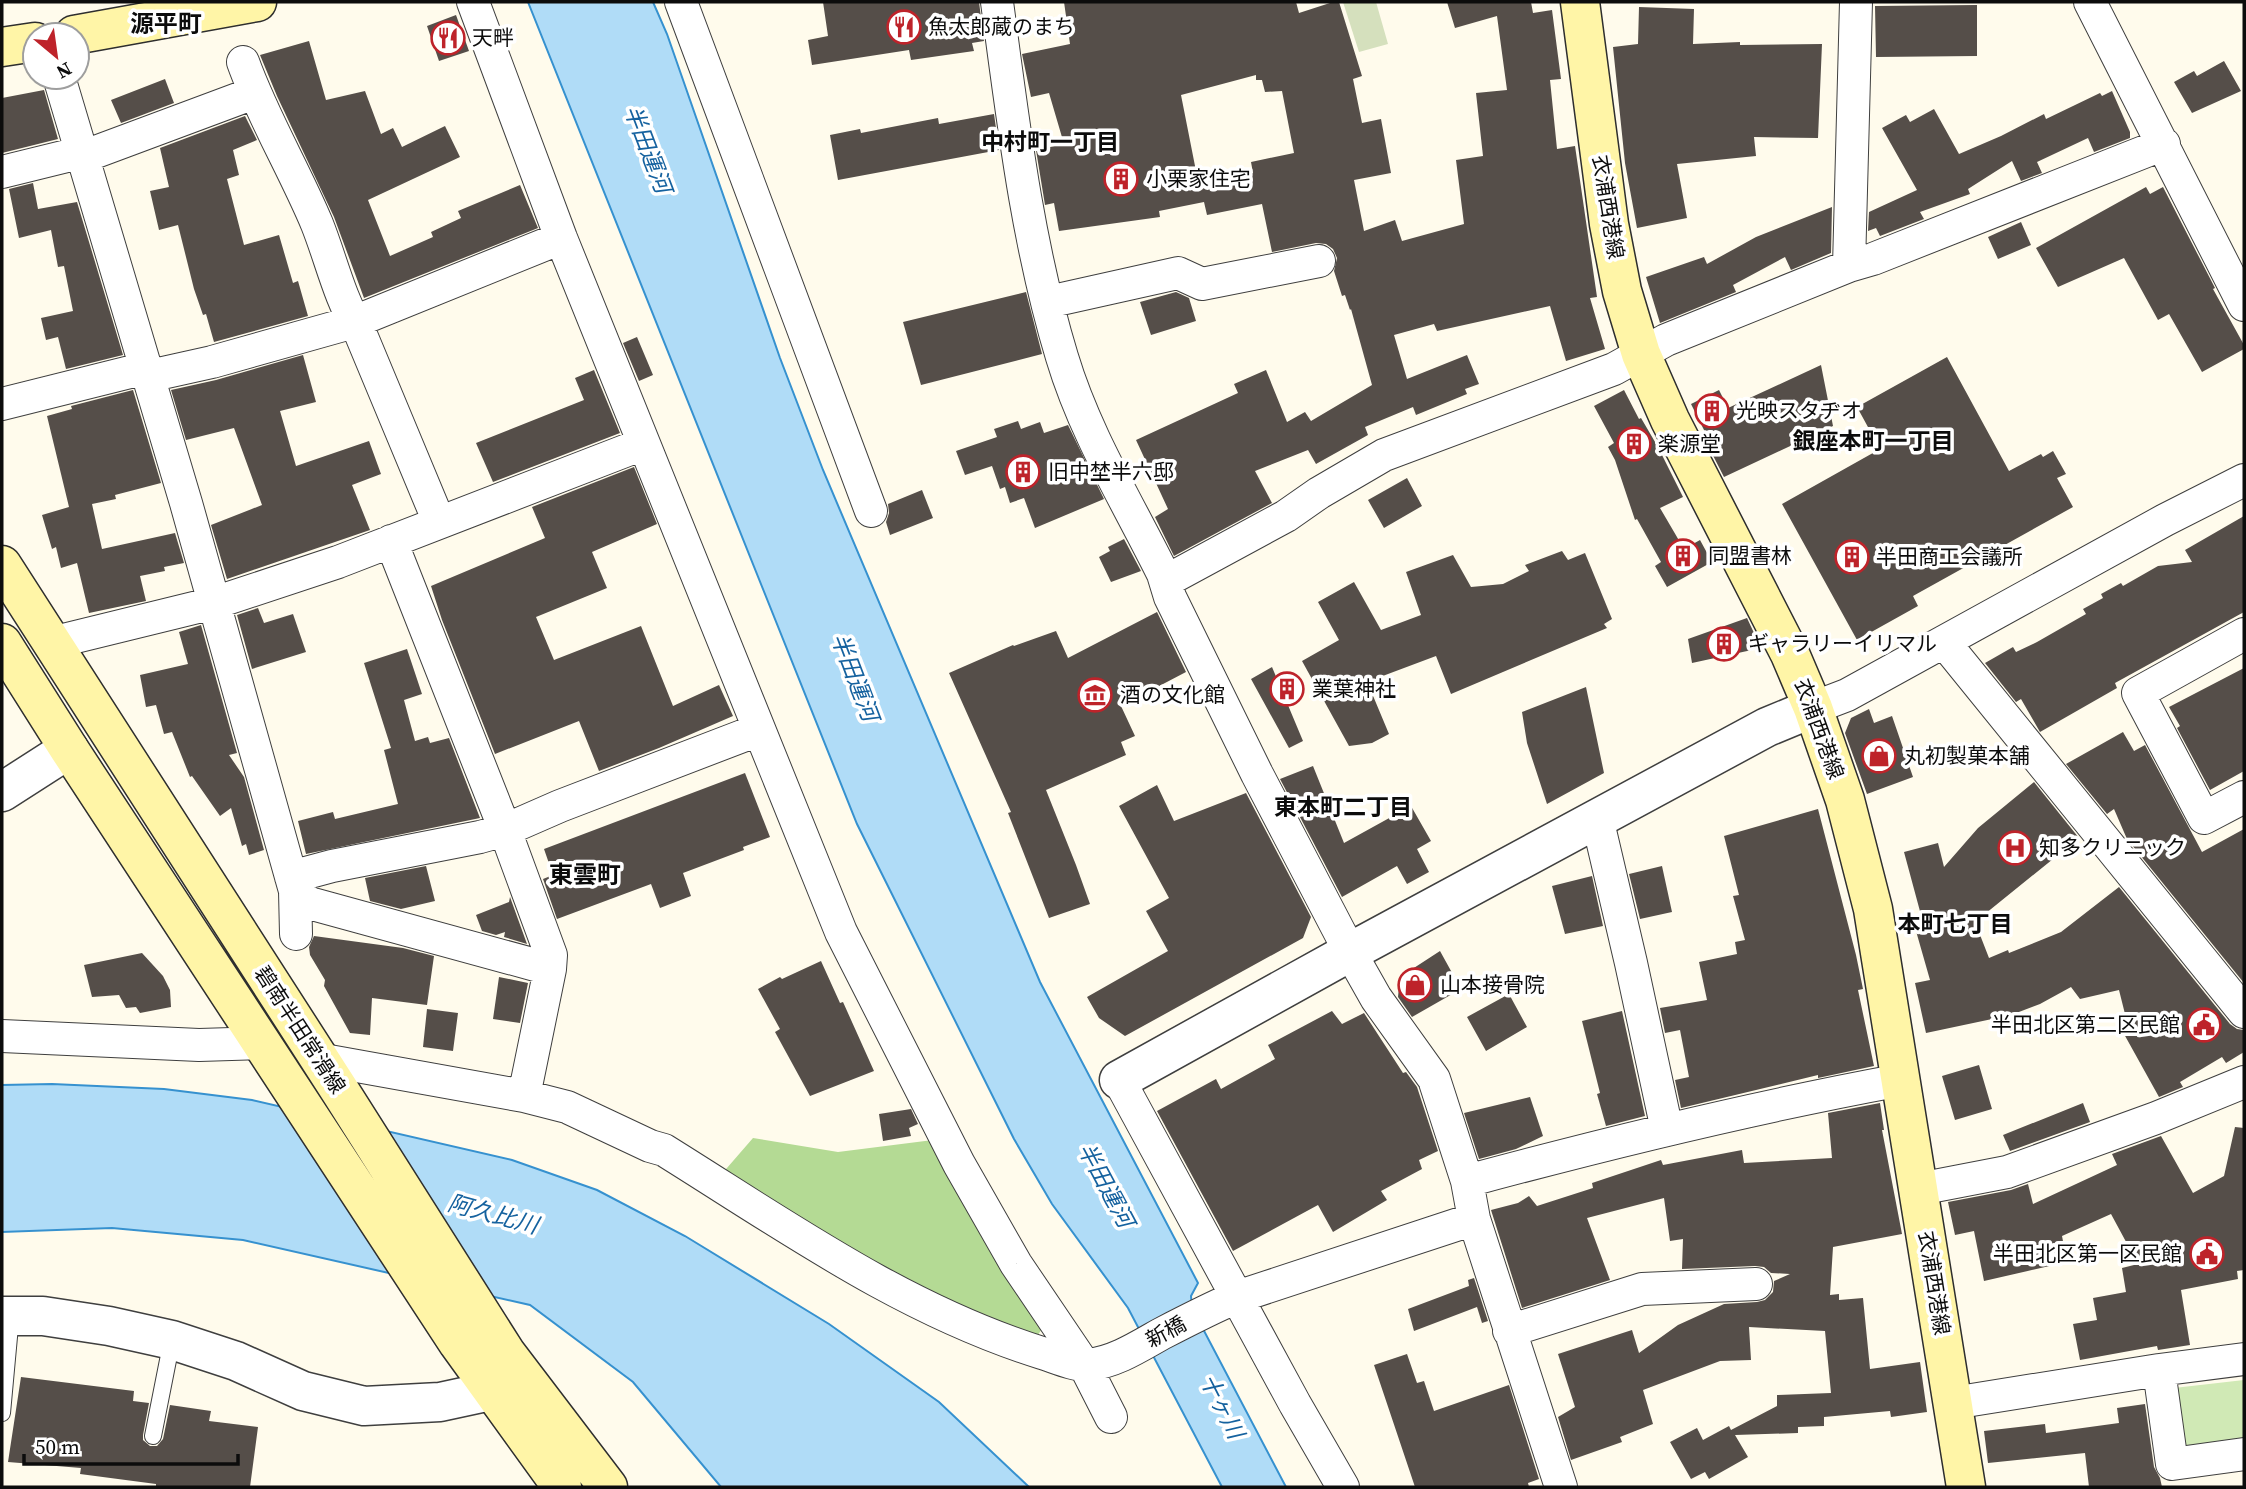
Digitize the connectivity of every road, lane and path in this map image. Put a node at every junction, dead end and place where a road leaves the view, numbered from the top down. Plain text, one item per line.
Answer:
1 (257, 2) edge
2 (473, 2) edge
3 (681, 2) edge
4 (997, 2) edge
5 (1580, 2) edge
6 (1856, 2) edge
7 (2090, 2) edge
8 (91, 32) edge
9 (21, 44) edge
10 (2, 47) edge
11 (243, 62) dead end
12 (63, 91) edge
13 (254, 93) junction
14 (2164, 144) junction
15 (82, 154) junction
16 (2, 172) edge
17 (561, 238) junction
18 (1319, 261) dead end
19 (1849, 266) junction
20 (1048, 302) junction
21 (2244, 305) edge
22 (354, 322) junction
23 (1641, 354) junction
24 (148, 372) junction
25 (2, 404) edge
26 (643, 444) junction
27 (2244, 480) edge
28 (871, 511) dead end
29 (439, 522) junction
30 (391, 541) junction
31 (2, 565) edge
32 (1166, 581) junction
33 (214, 603) junction
34 (2244, 634) edge
35 (1944, 642) junction
36 (2, 643) edge
37 (51, 643) junction
38 (1813, 708) junction
39 (758, 730) junction
40 (69, 749) junction
41 (2, 792) edge
42 (2244, 797) edge
43 (1597, 818) junction
44 (505, 830) junction
45 (293, 884) junction
46 (296, 934) dead end
47 (1350, 952) junction
48 (550, 969) junction
49 (2244, 1012) edge
50 (2, 1036) edge
51 (262, 1044) junction
52 (318, 1059) junction
53 (1119, 1080) joint
54 (1901, 1080) junction
55 (2244, 1082) edge
56 (524, 1097) junction
57 (1667, 1130) junction
58 (1467, 1181) junction
59 (1919, 1189) junction
60 (1474, 1219) junction
61 (1756, 1284) dead end
62 (1237, 1297) junction
63 (6, 1316) edge
64 (1508, 1331) junction
65 (172, 1340) junction
66 (2244, 1359) edge
67 (1085, 1366) junction
68 (2159, 1370) junction
69 (507, 1374) junction
70 (1953, 1403) junction
71 (2, 1413) edge
72 (1111, 1417) dead end
73 (153, 1436) dead end
74 (2244, 1454) edge
75 (562, 1487) edge
76 (608, 1487) edge
77 (1343, 1487) edge
78 (1561, 1487) edge
79 (1966, 1487) edge

1 - 8 main road
2 - 17 street
3 - 28 street
4 - 20 street
5 - 23 main road, 衣浦西港線
6 - 19 street
7 - 14 street
9 - 10 main road
11 - 13 street
12 - 15 street
13 - 15 street
13 - 22 street
14 - 19 street
14 - 21 street
15 - 16 street
15 - 24 street
17 - 22 street
17 - 26 street
18 - 20 street
19 - 23 street
20 - 32 street
22 - 24 street
22 - 29 street
23 - 32 street
23 - 38 main road, 衣浦西港線
24 - 25 street
24 - 33 street
26 - 29 street
26 - 39 street
27 - 35 street
29 - 30 street
30 - 33 street
30 - 44 street
31 - 37 main road, 碧南半田常滑線
32 - 47 street
33 - 37 street
33 - 45 street
34 - 42 street
35 - 38 street
35 - 49 street
36 - 40 main road, 碧南半田常滑線
37 - 52 main road, 碧南半田常滑線
38 - 43 street
38 - 54 main road, 衣浦西港線
39 - 44 street
39 - 67 street
40 - 41 street
40 - 51 main road, 碧南半田常滑線
43 - 47 street
43 - 57 street
44 - 45 street
44 - 48 street
45 - 46 street
45 - 48 street
47 - 53 street
47 - 58 street
48 - 56 street
50 - 51 street
51 - 69 main road, 碧南半田常滑線
52 - 56 street
52 - 69 main road, 碧南半田常滑線
53 - 62 street
54 - 57 street
54 - 59 main road, 衣浦西港線
55 - 59 street
56 - 67 street
57 - 58 street
58 - 60 street
59 - 70 main road, 衣浦西港線
60 - 62 street, 新橋
60 - 64 street
61 - 64 street
62 - 67 street, 新橋
62 - 77 street
63 - 65 street
63 - 71 lane
64 - 78 street
65 - 69 street
65 - 73 lane
66 - 68 street
67 - 72 street
68 - 70 street
68 - 74 street
69 - 75 main road, 碧南半田常滑線
69 - 76 main road, 碧南半田常滑線
70 - 79 main road, 衣浦西港線

